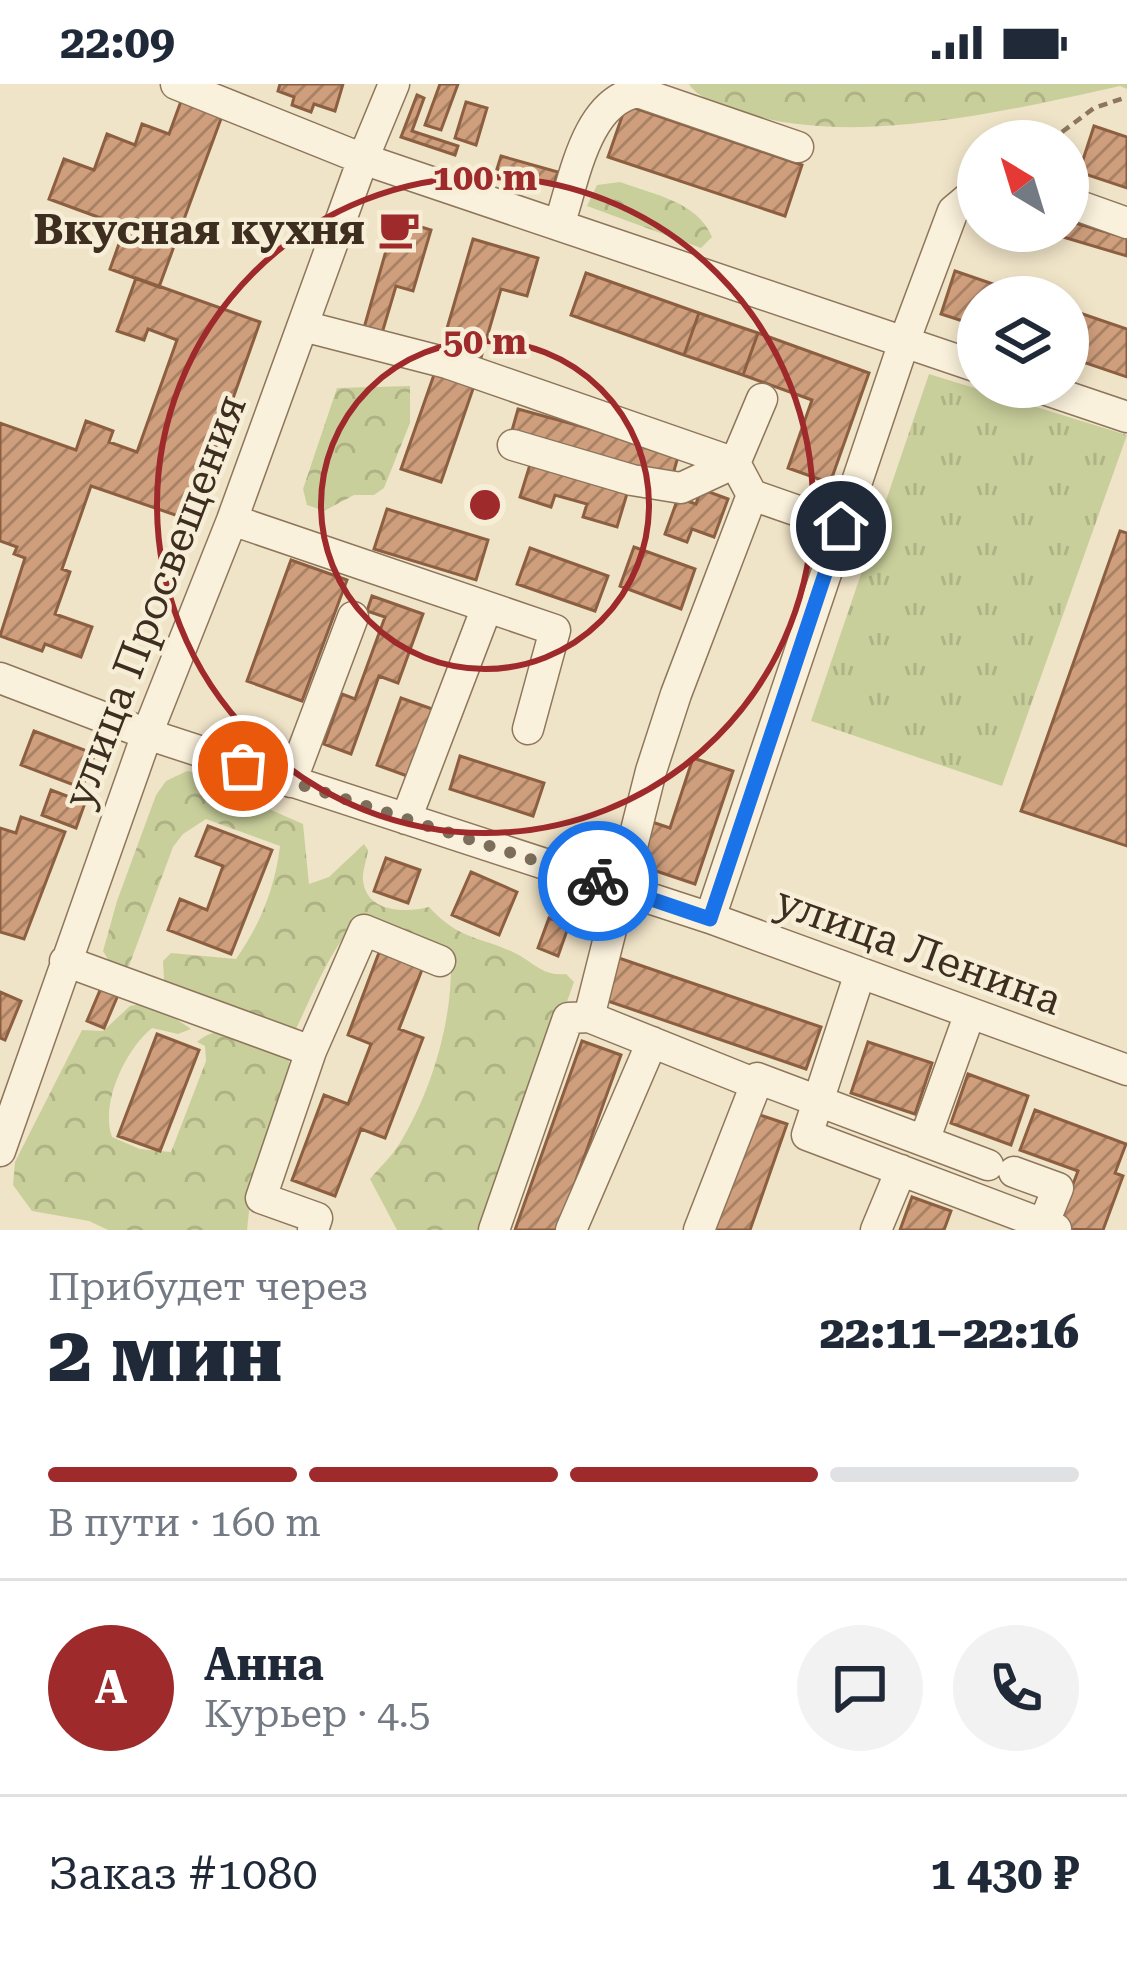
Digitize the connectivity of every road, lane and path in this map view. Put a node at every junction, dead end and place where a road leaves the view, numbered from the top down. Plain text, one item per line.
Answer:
1 (176, 84) edge
2 (394, 84) edge
3 (1127, 97) edge
4 (1078, 120) edge
5 (798, 147) dead end
6 (363, 159) junction
7 (957, 208) edge
8 (1089, 209) edge
9 (1127, 223) edge
10 (559, 225) junction
11 (303, 326) junction
12 (904, 342) junction
13 (957, 360) edge
14 (762, 399) dead end
15 (1089, 404) edge
16 (1127, 417) edge
17 (513, 445) dead end
18 (735, 463) junction
19 (752, 495) junction
20 (232, 520) junction
21 (841, 526) junction
22 (487, 607) junction
23 (352, 616) dead end
24 (0, 678) edge
25 (528, 729) dead end
26 (147, 734) junction
27 (290, 782) junction
28 (406, 819) junction
29 (620, 888) junction
30 (710, 919) junction
31 (64, 961) junction
32 (440, 961) dead end
33 (860, 973) junction
34 (970, 1013) junction
35 (589, 1017) junction
36 (652, 1042) junction
37 (311, 1051) junction
38 (13, 1069) edge
39 (1127, 1070) edge
40 (756, 1084) junction
41 (818, 1102) junction
42 (924, 1142) junction
43 (0, 1150) edge
44 (901, 1171) junction
45 (1047, 1228) edge
46 (314, 1230) edge
47 (494, 1230) edge
48 (571, 1230) edge
49 (700, 1230) edge
50 (876, 1230) edge

1 - 6 street
2 - 6 street, улица Просвещения
3 - 4 path
5 - 10 street
6 - 10 street
6 - 11 street, улица Просвещения
7 - 12 street
8 - 9 street
10 - 12 street
11 - 18 street
11 - 20 street, улица Просвещения
12 - 13 street
12 - 21 street
14 - 18 street
15 - 16 street
17 - 18 street
18 - 19 street
19 - 21 street
19 - 29 street
20 - 22 street
20 - 26 street, улица Просвещения
21 - 30 street
22 - 25 street
22 - 28 street
23 - 27 street
24 - 26 street, улица Ленина
26 - 27 street, улица Ленина
26 - 31 street, улица Просвещения
27 - 28 street, улица Ленина
28 - 29 street, улица Ленина
29 - 30 street, улица Ленина
29 - 35 street
30 - 33 street, улица Ленина
31 - 37 street
31 - 38 street, улица Просвещения
32 - 37 street
33 - 34 street, улица Ленина
33 - 41 street
34 - 39 street, улица Ленина
34 - 42 street
35 - 36 street
35 - 47 street
36 - 40 street
36 - 48 street
37 - 46 street
38 - 43 street, улица Просвещения
40 - 41 street
40 - 49 street
41 - 42 street
41 - 44 street
42 - 45 street
44 - 45 street
44 - 50 street

